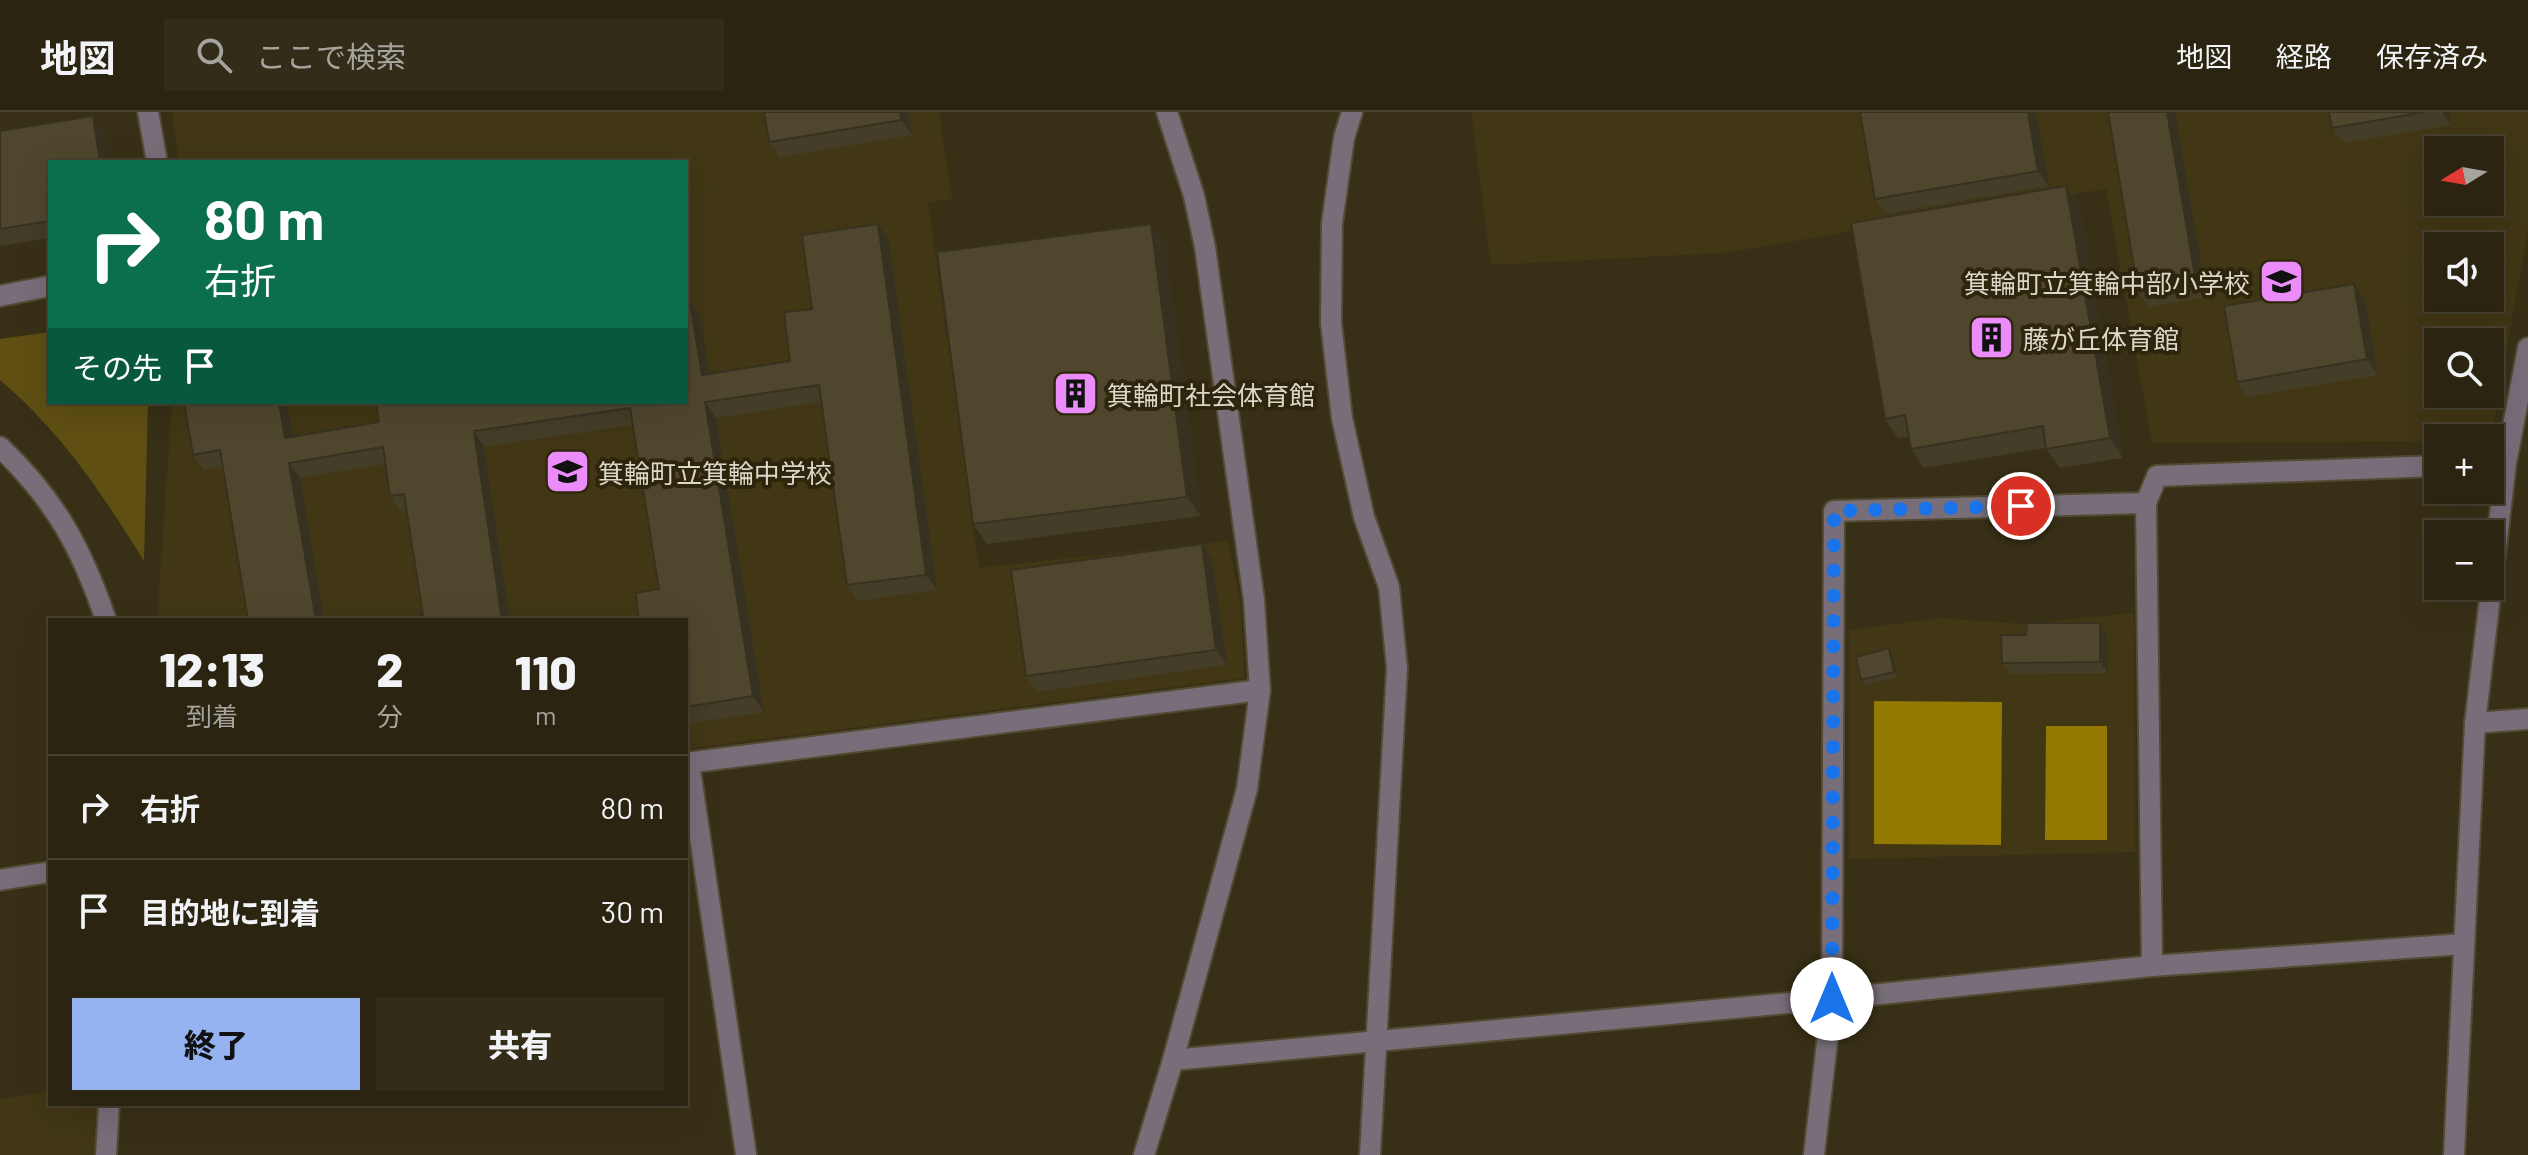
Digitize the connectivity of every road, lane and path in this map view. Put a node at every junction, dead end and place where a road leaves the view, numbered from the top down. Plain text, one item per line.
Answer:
1 (148, 112) edge
2 (1167, 112) edge
3 (1352, 112) edge
4 (157, 160) edge
5 (48, 286) edge
6 (0, 296) edge
7 (2528, 348) edge
8 (2504, 440) edge
9 (0, 447) edge
10 (2424, 466) edge
11 (2146, 503) junction
12 (2494, 504) edge
13 (105, 618) edge
14 (1260, 690) junction
15 (2528, 719) edge
16 (2475, 723) junction
17 (688, 763) edge
18 (48, 872) edge
19 (0, 880) edge
20 (2463, 944) junction
21 (2152, 966) junction
22 (1832, 999) junction
23 (1376, 1043) junction
24 (1173, 1060) junction
25 (109, 1106) edge
26 (106, 1155) edge
27 (746, 1155) edge
28 (1144, 1155) edge
29 (1370, 1155) edge
30 (1814, 1155) edge
31 (2454, 1155) edge

1 - 4 street
2 - 14 street
3 - 23 street
5 - 6 street
7 - 8 street
9 - 13 street
10 - 11 street
11 - 21 street
11 - 22 street
12 - 16 street
14 - 17 street
14 - 24 street
15 - 16 street
16 - 20 street
17 - 27 street
18 - 19 street
20 - 21 street
20 - 31 street
21 - 22 street
22 - 23 street
22 - 30 street
23 - 24 street
23 - 29 street
24 - 28 street
25 - 26 street

